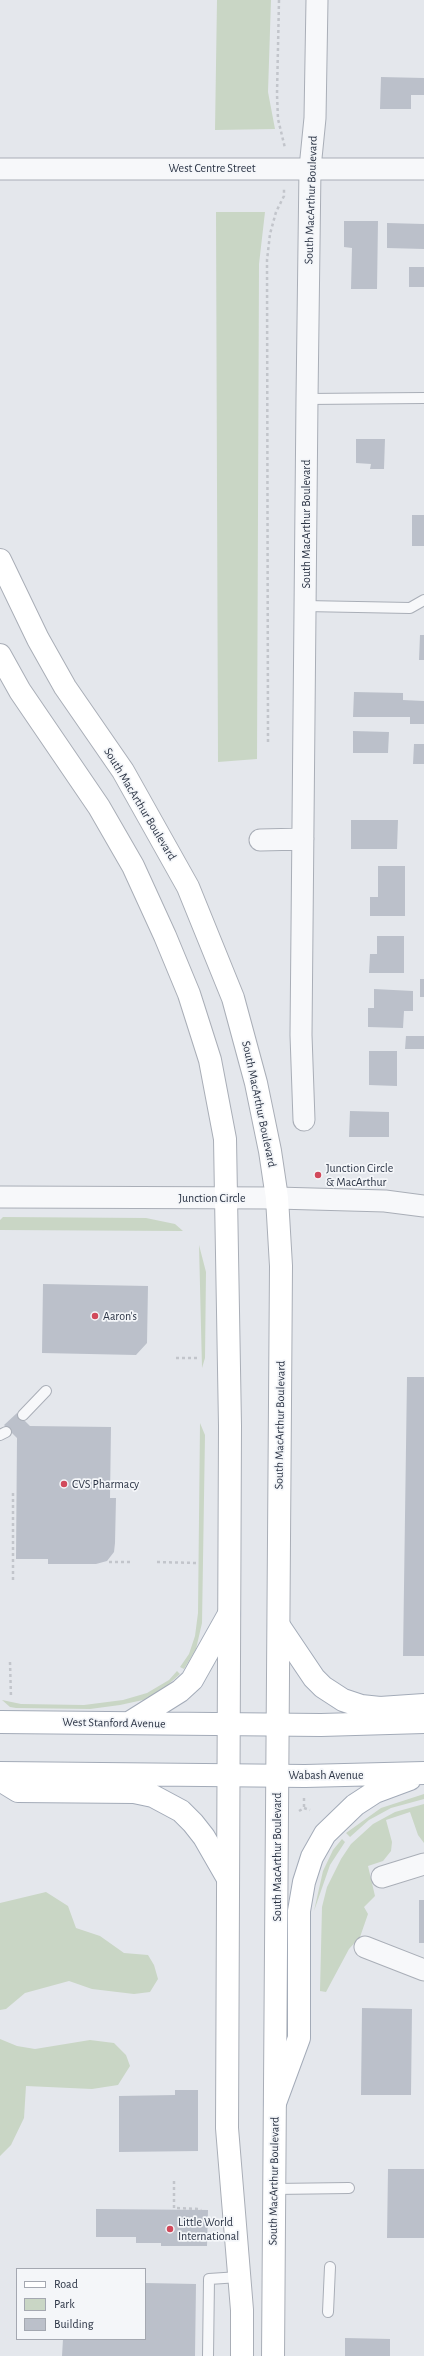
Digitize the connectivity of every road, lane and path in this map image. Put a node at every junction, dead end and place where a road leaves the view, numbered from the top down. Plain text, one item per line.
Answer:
1 (279, 0) edge
2 (316, 0) edge
3 (285, 144) dead end
4 (310, 168) junction
5 (0, 169) edge
6 (424, 169) edge
7 (284, 196) dead end
8 (424, 398) edge
9 (307, 399) junction
10 (0, 560) edge
11 (424, 600) edge
12 (305, 606) junction
13 (0, 655) edge
14 (268, 742) dead end
15 (260, 840) dead end
16 (303, 840) junction
17 (304, 1120) dead end
18 (0, 1197) edge
19 (228, 1198) junction
20 (277, 1198) junction
21 (424, 1206) edge
22 (176, 1358) dead end
23 (199, 1358) dead end
24 (46, 1391) dead end
25 (22, 1415) dead end
26 (13, 1491) dead end
27 (109, 1562) dead end
28 (133, 1562) dead end
29 (157, 1562) dead end
30 (196, 1563) dead end
31 (13, 1580) dead end
32 (228, 1614) junction
33 (279, 1626) junction
34 (10, 1662) dead end
35 (11, 1698) dead end
36 (424, 1705) edge
37 (0, 1722) edge
38 (424, 1722) edge
39 (130, 1724) junction
40 (228, 1724) junction
41 (278, 1725) junction
42 (0, 1773) edge
43 (424, 1773) edge
44 (227, 1775) junction
45 (278, 1776) junction
46 (424, 1777) edge
47 (0, 1780) edge
48 (304, 1798) dead end
49 (310, 1810) dead end
50 (424, 1864) edge
51 (227, 1877) junction
52 (382, 1877) dead end
53 (365, 1947) dead end
54 (424, 1970) edge
55 (275, 2103) junction
56 (174, 2181) dead end
57 (349, 2188) dead end
58 (275, 2189) junction
59 (200, 2210) dead end
60 (330, 2267) dead end
61 (239, 2277) junction
62 (328, 2312) dead end
63 (208, 2356) edge
64 (242, 2356) edge
65 (273, 2356) edge

1 - 3 path
2 - 4 street, South MacArthur Boulevard
4 - 5 street, West Centre Street
4 - 6 street, West Centre Street
4 - 9 street, South MacArthur Boulevard
7 - 14 path
8 - 9 lane
9 - 12 street, South MacArthur Boulevard
10 - 20 main road, South MacArthur Boulevard
11 - 12 lane
12 - 16 street, South MacArthur Boulevard
13 - 19 main road
15 - 16 street
16 - 17 street, South MacArthur Boulevard
18 - 19 street, Junction Circle
19 - 20 street, Junction Circle
19 - 32 main road
20 - 21 street, Junction Circle
20 - 33 main road, South MacArthur Boulevard
22 - 23 path
24 - 25 lane
26 - 31 path
27 - 28 path
29 - 30 path
32 - 39 main road
32 - 40 main road
33 - 36 main road
33 - 41 main road, South MacArthur Boulevard
34 - 35 path
37 - 39 main road, West Stanford Avenue
38 - 41 main road
39 - 40 main road, West Stanford Avenue
40 - 41 main road
40 - 44 main road
41 - 45 main road, South MacArthur Boulevard
42 - 44 main road
43 - 45 main road, Wabash Avenue
44 - 45 main road, Wabash Avenue
44 - 51 main road
45 - 55 main road, South MacArthur Boulevard
46 - 55 main road
47 - 51 main road
48 - 49 path
50 - 52 street
51 - 61 main road
53 - 54 street
55 - 58 main road, South MacArthur Boulevard
56 - 59 path
57 - 58 lane
58 - 65 main road, South MacArthur Boulevard
60 - 62 lane
61 - 63 lane
61 - 64 main road

